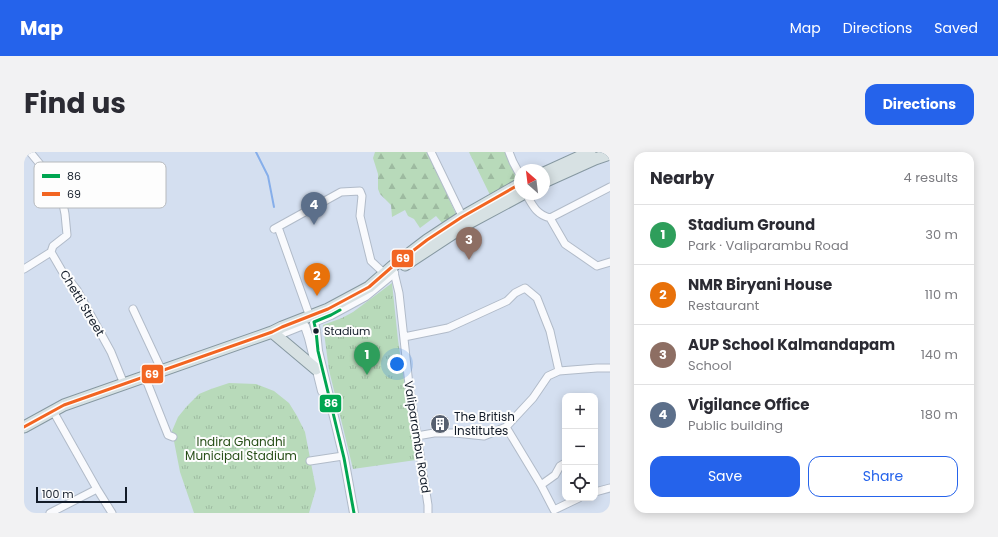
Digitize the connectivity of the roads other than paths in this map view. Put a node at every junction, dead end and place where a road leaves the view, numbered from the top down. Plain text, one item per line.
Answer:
1 (30, 152) edge
2 (431, 152) edge
3 (509, 152) edge
4 (590, 152) edge
5 (610, 154) edge
6 (38, 162) edge
7 (514, 164) edge
8 (550, 170) edge
9 (550, 179) edge
10 (610, 187) edge
11 (514, 188) edge
12 (514, 198) edge
13 (530, 200) edge
14 (64, 208) edge
15 (550, 218) junction
16 (464, 221) junction
17 (51, 252) junction
18 (610, 262) edge
19 (24, 269) edge
20 (391, 271) junction
21 (133, 309) dead end
22 (312, 320) junction
23 (272, 332) junction
24 (404, 337) junction
25 (610, 368) edge
26 (316, 369) junction
27 (559, 371) junction
28 (162, 372) junction
29 (145, 377) junction
30 (124, 384) junction
31 (53, 411) junction
32 (24, 426) edge
33 (506, 427) junction
34 (417, 436) junction
35 (173, 437) dead end
36 (341, 456) junction
37 (310, 461) dead end
38 (562, 465) edge
39 (541, 485) junction
40 (610, 488) edge
41 (97, 489) junction
42 (598, 491) edge
43 (573, 501) edge
44 (50, 513) edge
45 (112, 513) edge
46 (349, 513) edge
47 (354, 513) edge
48 (428, 513) edge

1 - 6 street
2 - 16 street
3 - 7 street
4 - 8 main road
5 - 9 main road
10 - 15 street
11 - 16 main road
12 - 16 main road
13 - 15 street
14 - 17 street
15 - 18 street
16 - 20 main road
17 - 19 street
17 - 30 street, Chetti Street
20 - 22 main road
20 - 22 street
20 - 24 street, Valiparambu Road
21 - 28 street
22 - 23 main road
22 - 36 street
23 - 26 main road
23 - 26 street
23 - 28 main road
24 - 27 street
24 - 34 street, Valiparambu Road
25 - 27 street
26 - 36 street
27 - 33 street
28 - 29 main road
29 - 30 main road
29 - 35 street
30 - 31 main road
31 - 32 main road
31 - 41 street
33 - 34 street
33 - 39 street
34 - 48 street, Valiparambu Road
36 - 37 street
36 - 46 street
36 - 47 street
38 - 39 street
39 - 43 street
40 - 42 street
41 - 44 street
41 - 45 street

